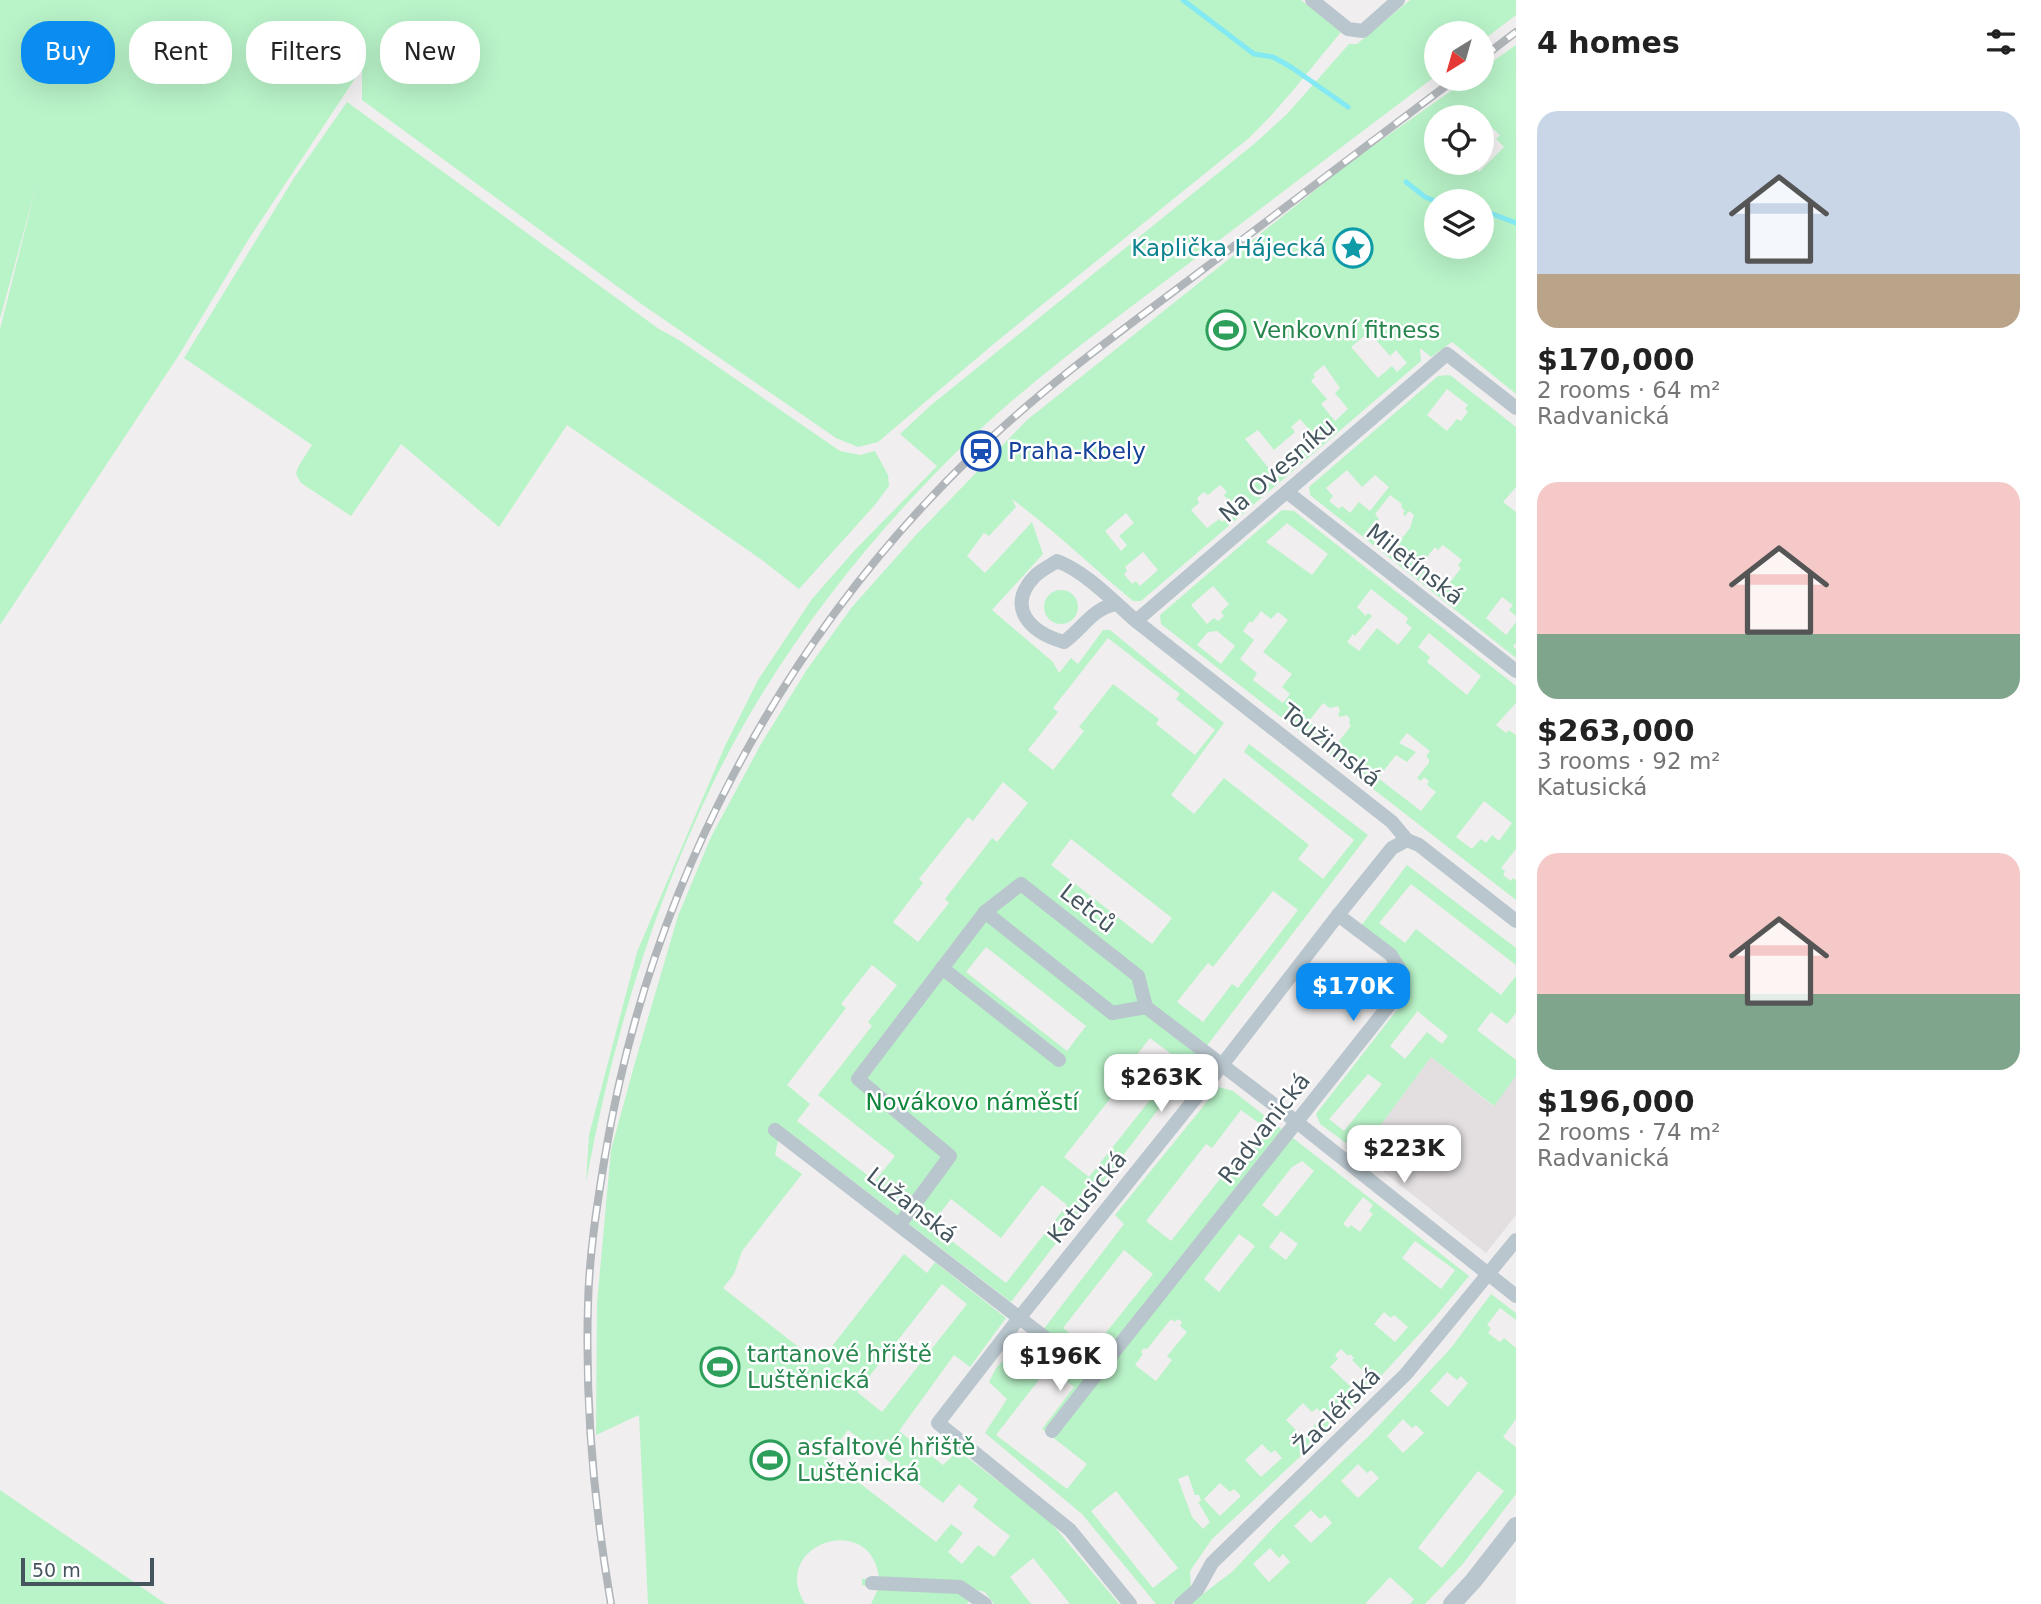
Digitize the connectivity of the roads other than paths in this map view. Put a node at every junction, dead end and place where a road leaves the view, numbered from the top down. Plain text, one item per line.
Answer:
1 (1312, 0) edge
2 (1398, 0) edge
3 (1516, 408) edge
4 (1287, 492) junction
5 (1116, 604) junction
6 (1136, 621) junction
7 (1516, 671) edge
8 (1407, 840) junction
9 (985, 912) junction
10 (1338, 915) junction
11 (1516, 921) edge
12 (942, 968) junction
13 (1146, 1007) junction
14 (1059, 1060) dead end
15 (1222, 1065) junction
16 (1298, 1123) junction
17 (775, 1130) dead end
18 (900, 1224) junction
19 (1516, 1240) edge
20 (1489, 1274) junction
21 (1516, 1296) edge
22 (1020, 1317) junction
23 (1095, 1376) junction
24 (1052, 1431) dead end
25 (1516, 1526) edge
26 (872, 1583) dead end
27 (985, 1604) edge
28 (1130, 1604) edge
29 (1181, 1604) edge
30 (1452, 1604) edge

1 - 2 street
3 - 4 street, Na Ovesníku
4 - 6 street, Na Ovesníku
4 - 7 street, Miletínská
5 - 5 street, Toužimská
5 - 6 street, Toužimská
6 - 8 street, Toužimská
8 - 10 street, Katusická
8 - 11 street, Toužimská
9 - 12 street, Letců
9 - 13 street
9 - 13 street, Letců
10 - 15 street, Katusická
10 - 16 street, Radvanická
12 - 14 street
12 - 18 street
13 - 15 street
15 - 16 street
15 - 22 street, Katusická
16 - 20 street
16 - 23 street, Radvanická
17 - 18 street, Lužanská
18 - 22 street, Lužanská
19 - 20 street, Žacléřská
20 - 21 street
20 - 29 street, Žacléřská
22 - 23 street
22 - 28 street, Katusická
23 - 24 street, Radvanická
25 - 30 street
26 - 27 street

